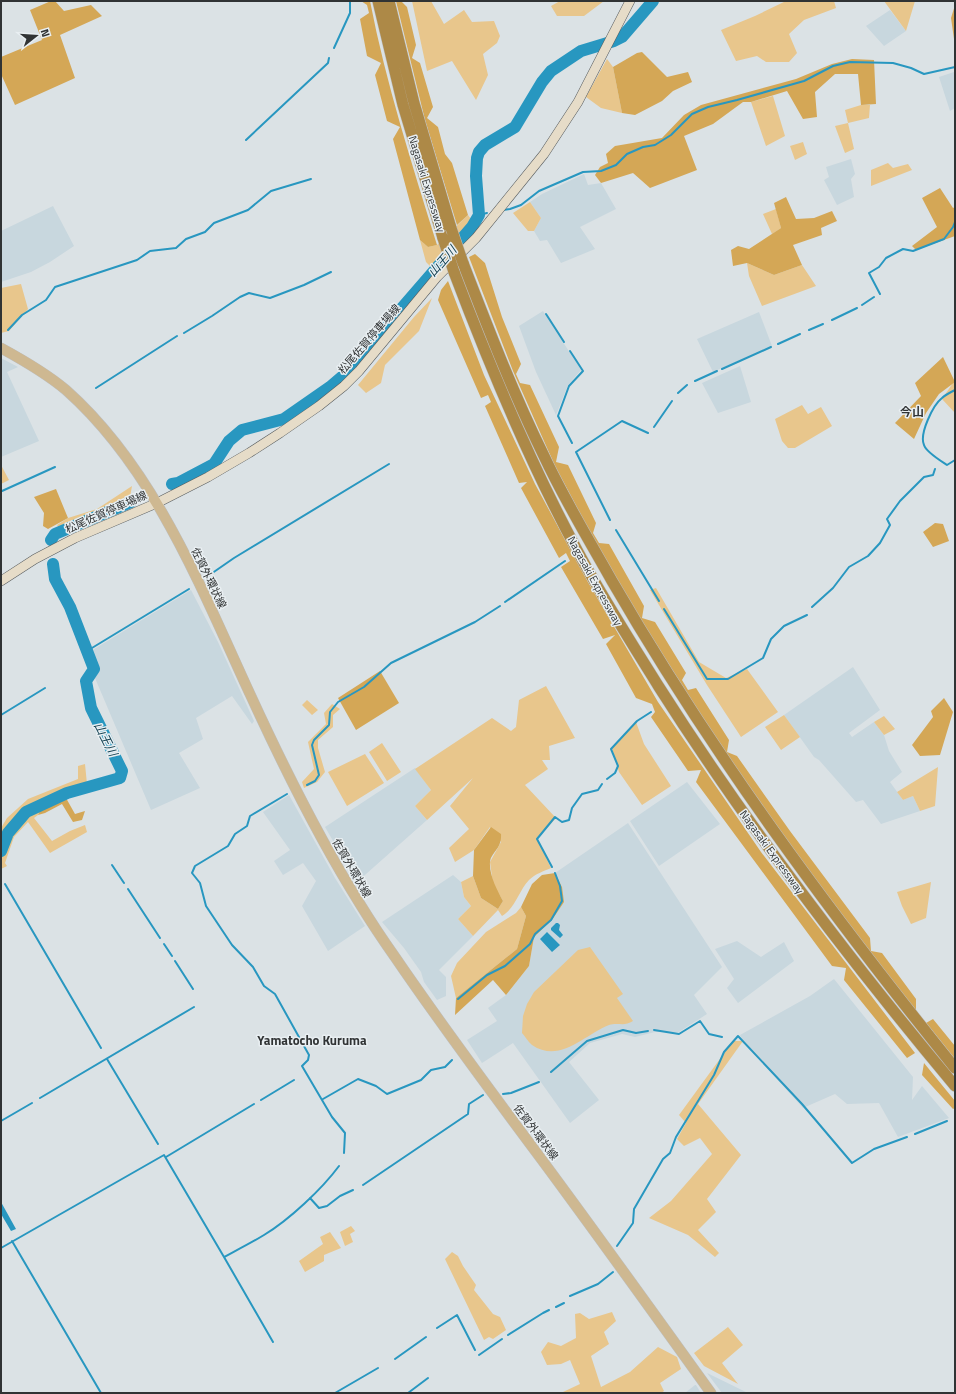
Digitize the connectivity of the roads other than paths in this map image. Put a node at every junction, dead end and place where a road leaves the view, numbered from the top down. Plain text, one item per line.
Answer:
1 (378, 1) edge
2 (389, 1) edge
3 (630, 1) edge
4 (1, 348) edge
5 (157, 503) junction
6 (1, 581) edge
7 (955, 1068) edge
8 (955, 1086) edge
9 (711, 1393) edge

1 - 8 highway, Nagasaki Expressway, bridge
2 - 7 highway, Nagasaki Expressway, bridge
3 - 5 main road, 松尾佐賀停車場線
4 - 5 main road, 佐賀外環状線
5 - 6 main road, 松尾佐賀停車場線
5 - 9 main road, 佐賀外環状線

